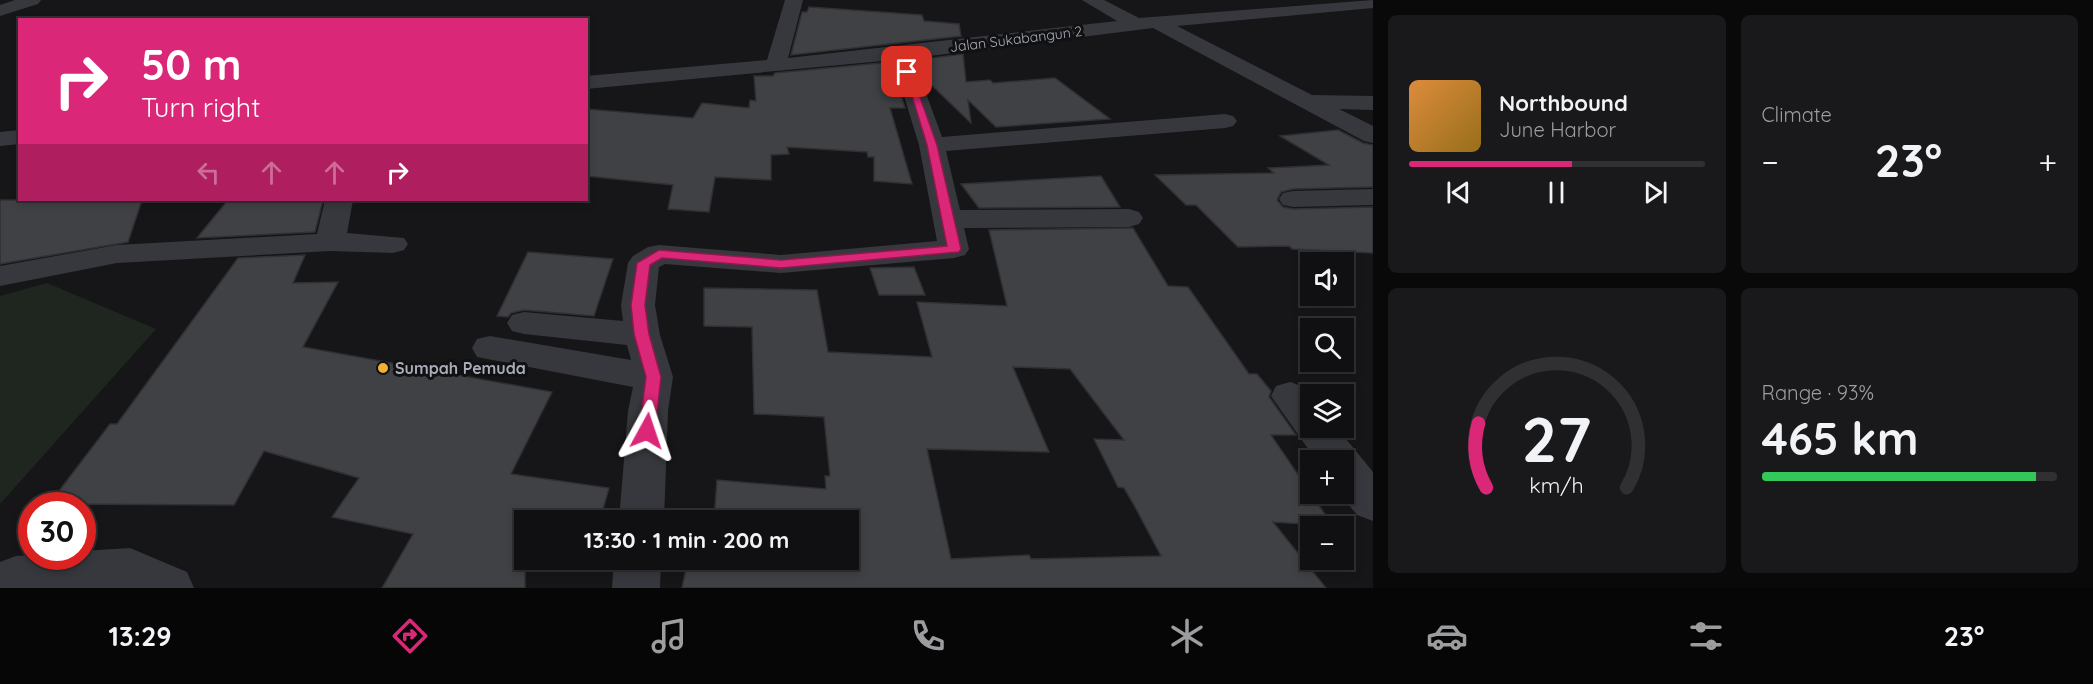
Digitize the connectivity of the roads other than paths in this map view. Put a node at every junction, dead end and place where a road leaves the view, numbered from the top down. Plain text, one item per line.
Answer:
1 (32, 0) edge
2 (794, 0) edge
3 (1091, 0) edge
4 (1373, 3) edge
5 (0, 11) edge
6 (1146, 23) junction
7 (901, 53) junction
8 (776, 63) junction
9 (588, 82) edge
10 (1304, 101) junction
11 (1373, 103) edge
12 (1225, 121) dead end
13 (18, 136) edge
14 (1373, 136) edge
15 (0, 139) edge
16 (932, 145) junction
17 (1373, 197) edge
18 (1293, 199) dead end
19 (339, 201) edge
20 (1129, 218) dead end
21 (948, 219) junction
22 (330, 242) junction
23 (393, 244) dead end
24 (0, 276) edge
25 (524, 323) dead end
26 (642, 334) junction
27 (490, 348) dead end
28 (654, 377) junction
29 (1322, 438) edge
30 (1331, 450) edge
31 (1354, 480) edge
32 (1373, 502) edge
33 (642, 510) edge
34 (637, 570) edge
35 (16, 578) dead end
36 (170, 588) edge
37 (636, 588) edge

1 - 5 street
2 - 8 street
3 - 6 street
4 - 6 street, Jalan Sukabangun 2
6 - 7 street, Jalan Sukabangun 2
6 - 10 street
7 - 8 street, Jalan Sukabangun 2
7 - 16 street
8 - 9 street, Jalan Sukabangun 2
10 - 11 street
10 - 14 street
12 - 16 street
13 - 15 street
16 - 21 street
17 - 18 street
19 - 22 street
20 - 21 street
21 - 26 street
22 - 23 street
22 - 24 street
25 - 26 street
26 - 28 street
27 - 28 street
28 - 33 street
29 - 30 street
31 - 32 street
34 - 37 street
35 - 36 street

